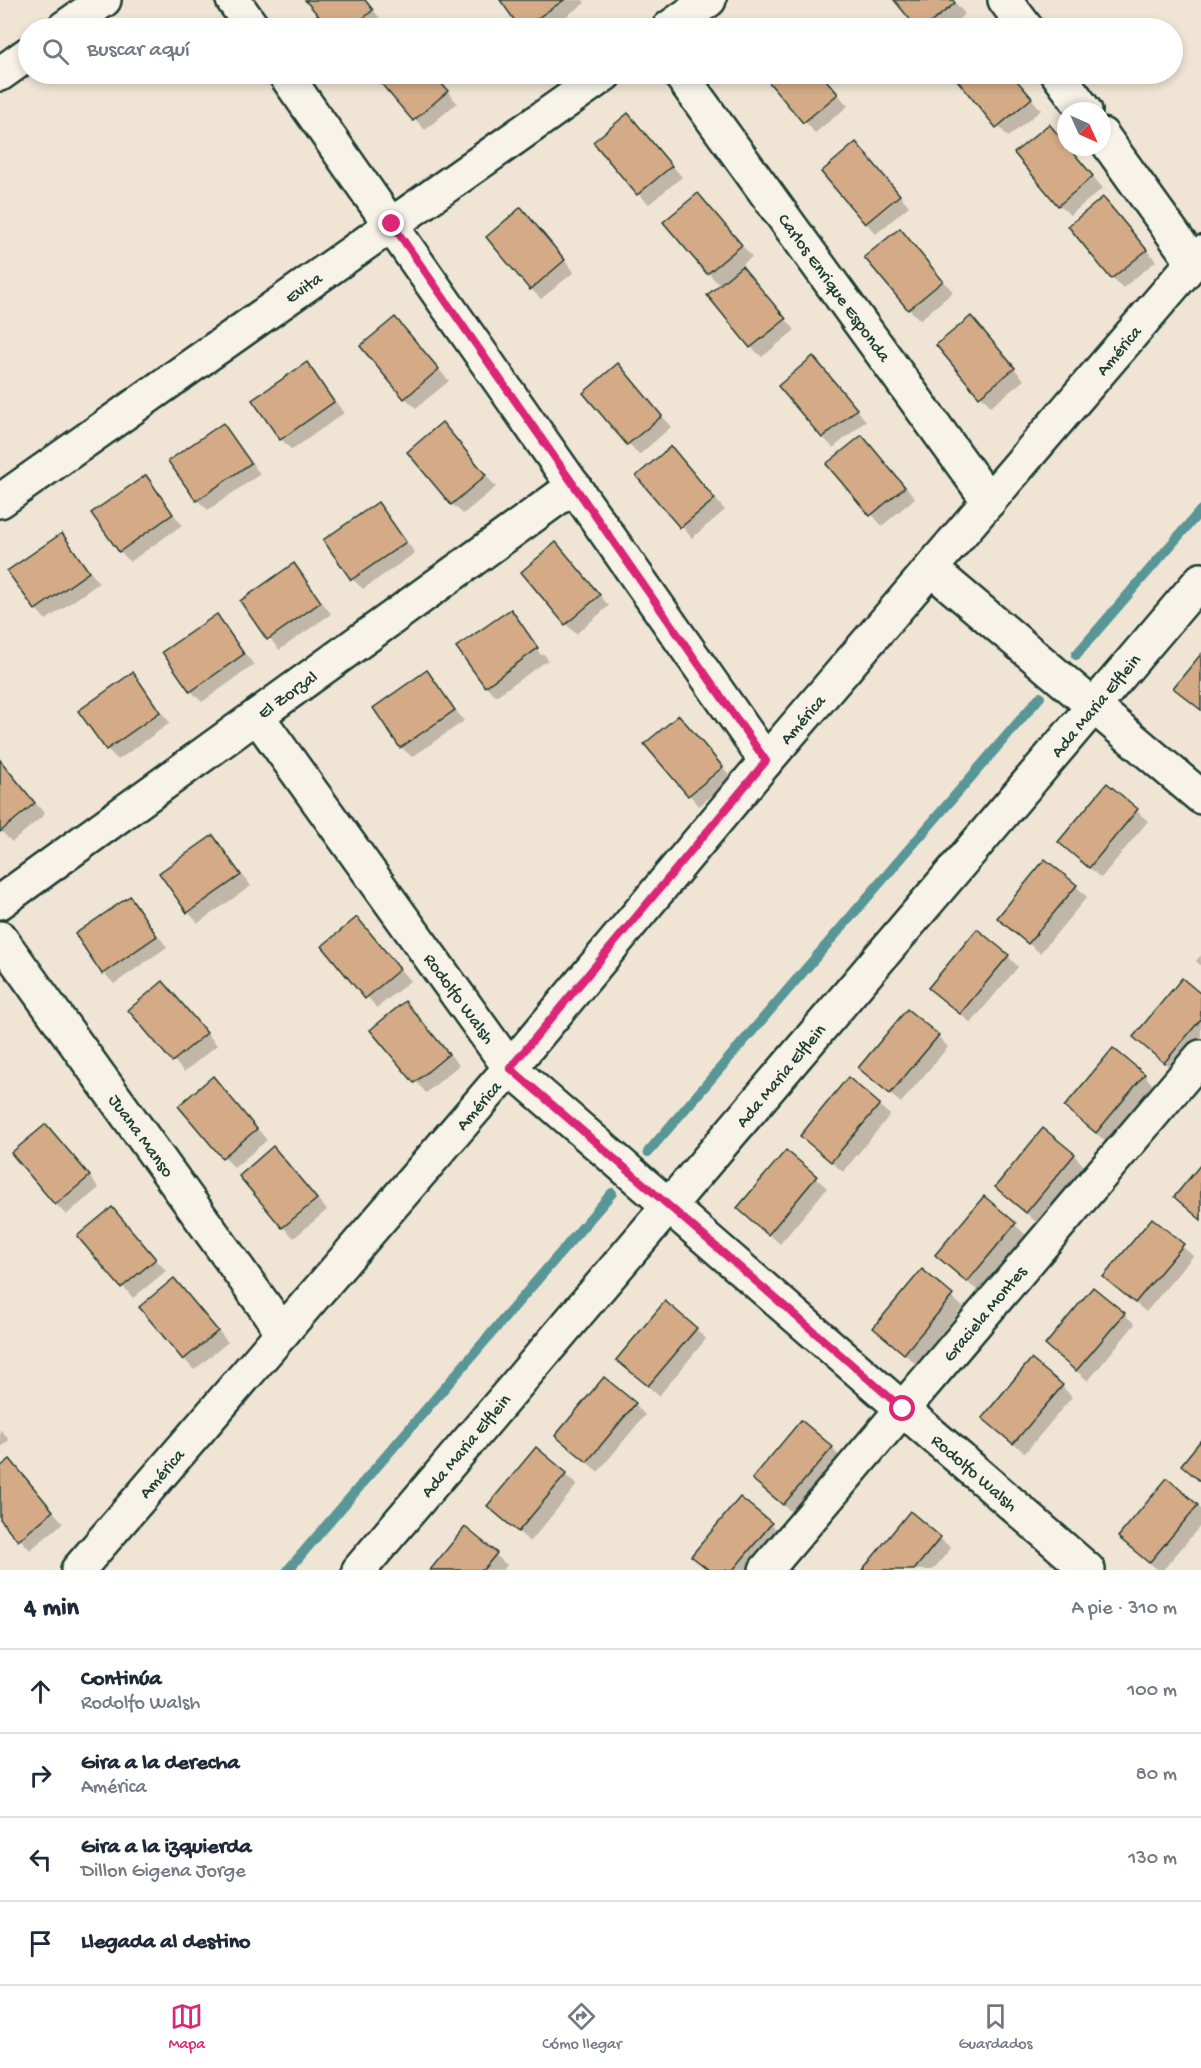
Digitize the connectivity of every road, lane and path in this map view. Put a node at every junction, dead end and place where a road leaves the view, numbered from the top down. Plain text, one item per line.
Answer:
1 (233, 0) edge
2 (709, 0) edge
3 (1005, 0) edge
4 (95, 2) edge
5 (76, 18) edge
6 (246, 18) edge
7 (683, 18) edge
8 (1018, 18) edge
9 (18, 61) edge
10 (0, 74) edge
11 (292, 84) edge
12 (591, 84) edge
13 (687, 84) edge
14 (1065, 84) edge
15 (1078, 102) edge
16 (1111, 147) edge
17 (392, 224) junction
18 (1197, 258) edge
19 (574, 486) junction
20 (0, 501) edge
21 (989, 501) junction
22 (931, 568) junction
23 (1201, 580) edge
24 (1094, 706) junction
25 (257, 716) junction
26 (766, 761) junction
27 (1201, 797) edge
28 (0, 902) edge
29 (0, 938) edge
30 (1201, 1057) edge
31 (510, 1068) junction
32 (669, 1206) junction
33 (283, 1332) junction
34 (903, 1409) junction
35 (78, 1570) edge
36 (359, 1570) edge
37 (766, 1570) edge
38 (1088, 1570) edge

1 - 6 street
2 - 7 street
3 - 8 street
4 - 5 street
9 - 10 street
11 - 17 street
12 - 17 street, Evita
13 - 21 street, Carlos Enrique Esponda
14 - 15 street
16 - 18 street
17 - 19 street
17 - 20 street, Evita
18 - 21 street, América
19 - 25 street, El Zorzal
19 - 26 street
21 - 22 street, América
22 - 24 street
22 - 26 street, América
23 - 24 street, Ada Maria Elflein
24 - 27 street
24 - 32 street, Ada Maria Elflein
25 - 28 street, El Zorzal
25 - 31 street, Rodolfo Walsh
26 - 31 street, América
29 - 33 street, Juana Manso
30 - 34 street, Graciela Montes
31 - 32 street, Rodolfo Walsh
31 - 33 street, América
32 - 34 street, Rodolfo Walsh
32 - 36 street, Ada Maria Elflein
33 - 35 street, América
34 - 37 street, Graciela Montes
34 - 38 street, Rodolfo Walsh

